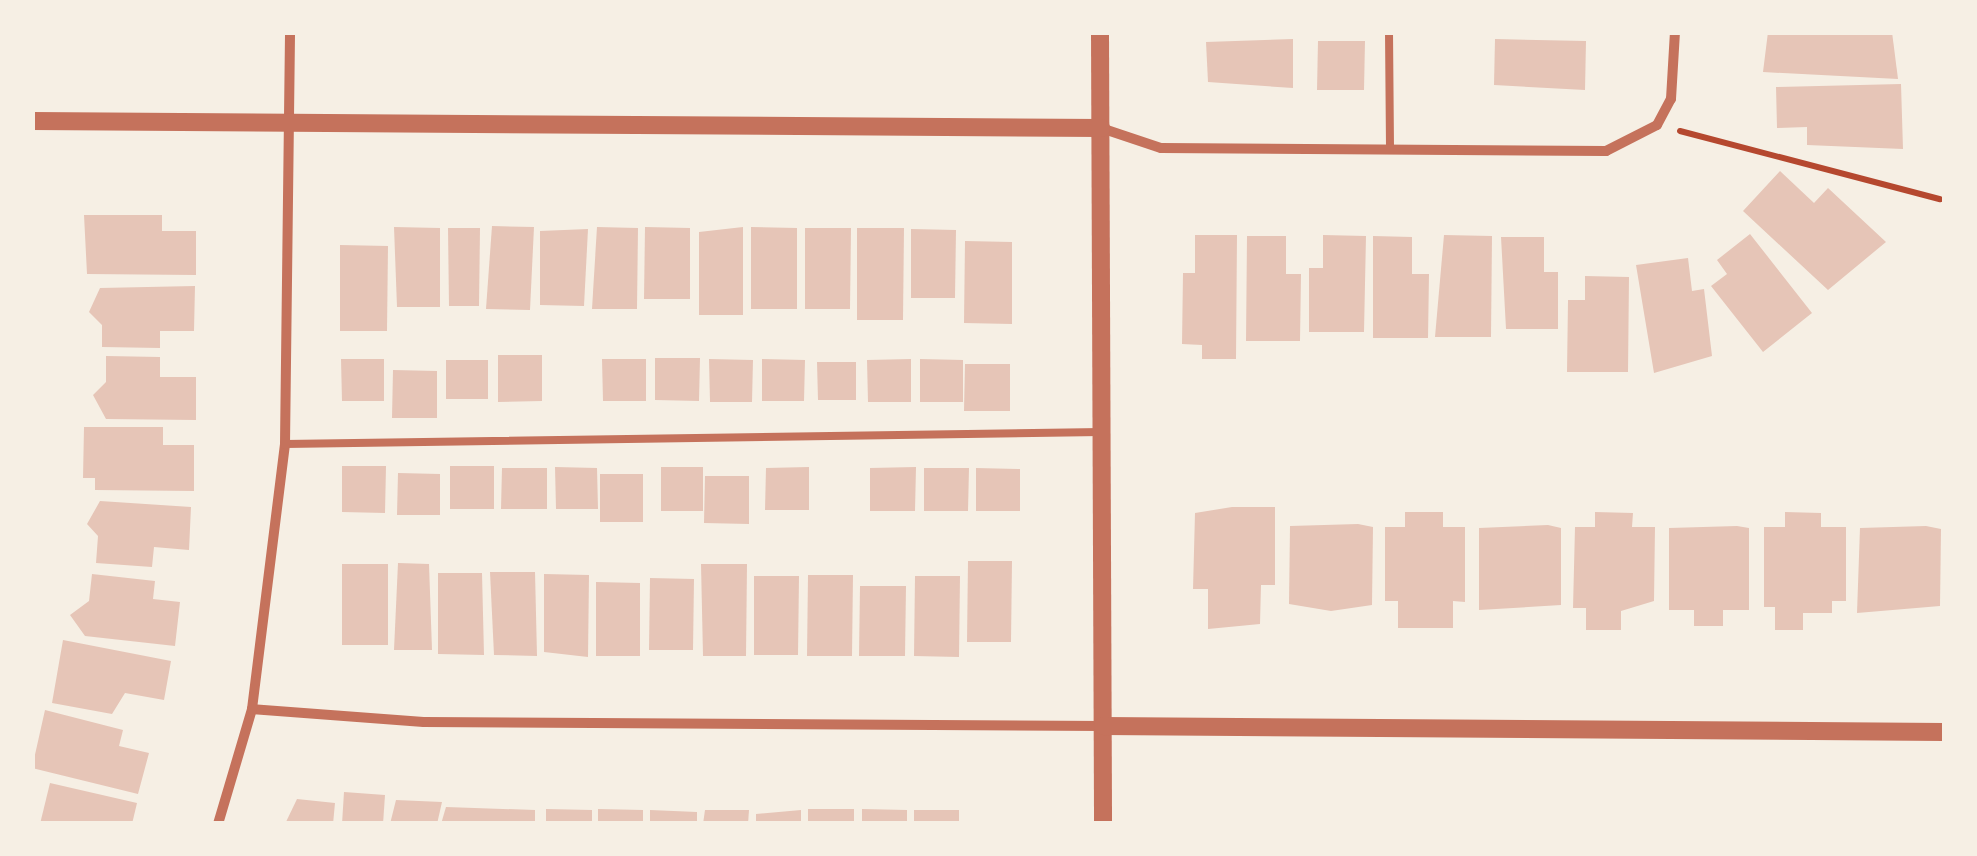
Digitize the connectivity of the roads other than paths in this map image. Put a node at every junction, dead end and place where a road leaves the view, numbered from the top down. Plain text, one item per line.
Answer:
1 (290, 32) edge
2 (1100, 32) edge
3 (1388, 32) edge
4 (1675, 32) edge
5 (32, 121) edge
6 (287, 126) junction
7 (1101, 128) junction
8 (1390, 150) junction
9 (1102, 432) junction
10 (286, 444) junction
11 (252, 709) junction
12 (1104, 726) junction
13 (1944, 732) edge
14 (218, 824) edge
15 (1103, 824) edge

1 - 6 street
2 - 7 street
3 - 8 lane
4 - 8 street
5 - 6 street
6 - 7 street
6 - 10 street
7 - 8 street
7 - 9 street
9 - 10 lane
9 - 12 street
10 - 11 street
11 - 12 street
11 - 14 street
12 - 13 street
12 - 15 street

